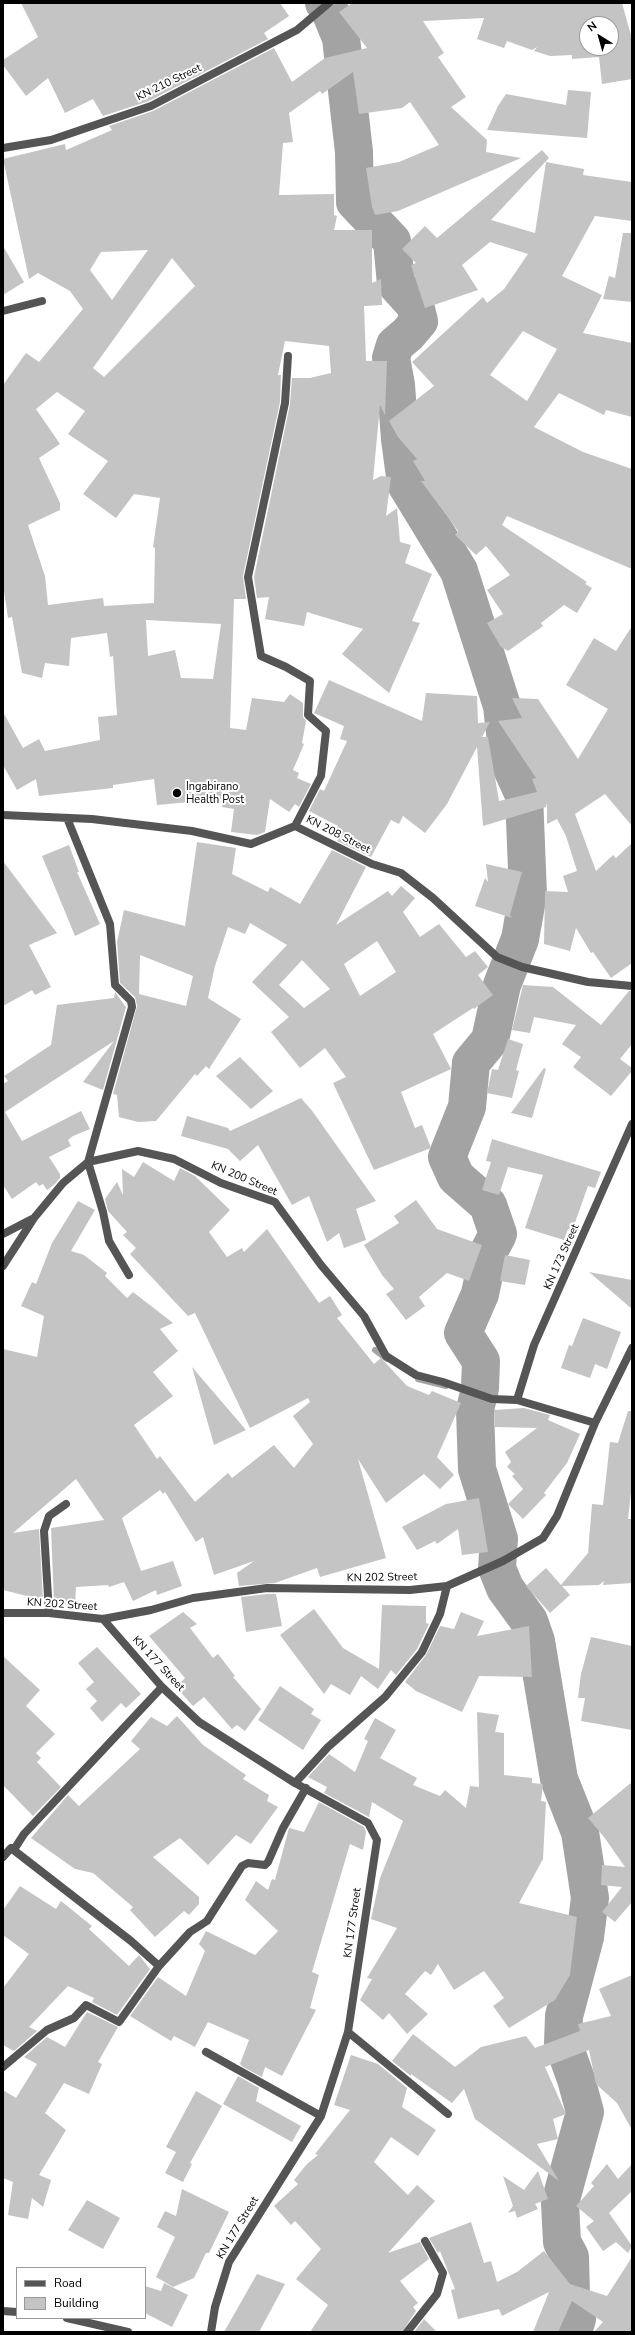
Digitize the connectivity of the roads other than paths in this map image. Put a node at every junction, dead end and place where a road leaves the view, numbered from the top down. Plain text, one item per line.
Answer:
1 (329, 3) edge
2 (3, 148) edge
3 (42, 301) dead end
4 (3, 311) edge
5 (288, 356) dead end
6 (3, 815) edge
7 (67, 818) junction
8 (295, 826) junction
9 (632, 986) edge
10 (632, 1124) edge
11 (88, 1162) junction
12 (34, 1218) junction
13 (3, 1234) edge
14 (3, 1266) edge
15 (129, 1275) dead end
16 (632, 1348) edge
17 (517, 1400) junction
18 (595, 1423) junction
19 (66, 1504) dead end
20 (448, 1586) junction
21 (3, 1613) edge
22 (49, 1613) junction
23 (103, 1619) junction
24 (162, 1687) junction
25 (295, 1783) junction
26 (306, 1788) junction
27 (11, 1848) junction
28 (3, 1857) edge
29 (159, 1966) junction
30 (348, 2032) junction
31 (206, 2052) dead end
32 (3, 2067) edge
33 (448, 2114) dead end
34 (321, 2116) junction
35 (425, 2241) dead end
36 (3, 2311) edge
37 (16, 2312) edge
38 (71, 2319) edge
39 (128, 2332) edge
40 (211, 2332) edge
41 (407, 2332) edge

1 - 2 street, KN 210 Street
3 - 4 street
5 - 8 street
6 - 7 street, KN 208 Street
7 - 8 street, KN 208 Street
7 - 11 street
8 - 9 street, KN 208 Street
10 - 17 street, KN 173 Street
11 - 12 street, KN 200 Street
11 - 15 street
11 - 17 street, KN 200 Street
12 - 13 street
12 - 14 street, KN 200 Street
16 - 18 street, KN 202 Street
17 - 18 street, KN 200 Street
18 - 20 street, KN 202 Street
19 - 22 street
20 - 23 street, KN 202 Street
20 - 25 street
21 - 22 street, KN 202 Street
22 - 23 street, KN 202 Street
23 - 24 street, KN 177 Street
24 - 25 street, KN 177 Street
24 - 27 street
25 - 26 street, KN 177 Street
26 - 29 street
26 - 30 street, KN 177 Street
27 - 28 street
27 - 29 street
29 - 32 street
30 - 33 street
30 - 34 street, KN 177 Street
31 - 34 street
34 - 40 street, KN 177 Street
35 - 41 street
36 - 37 street
38 - 39 street

